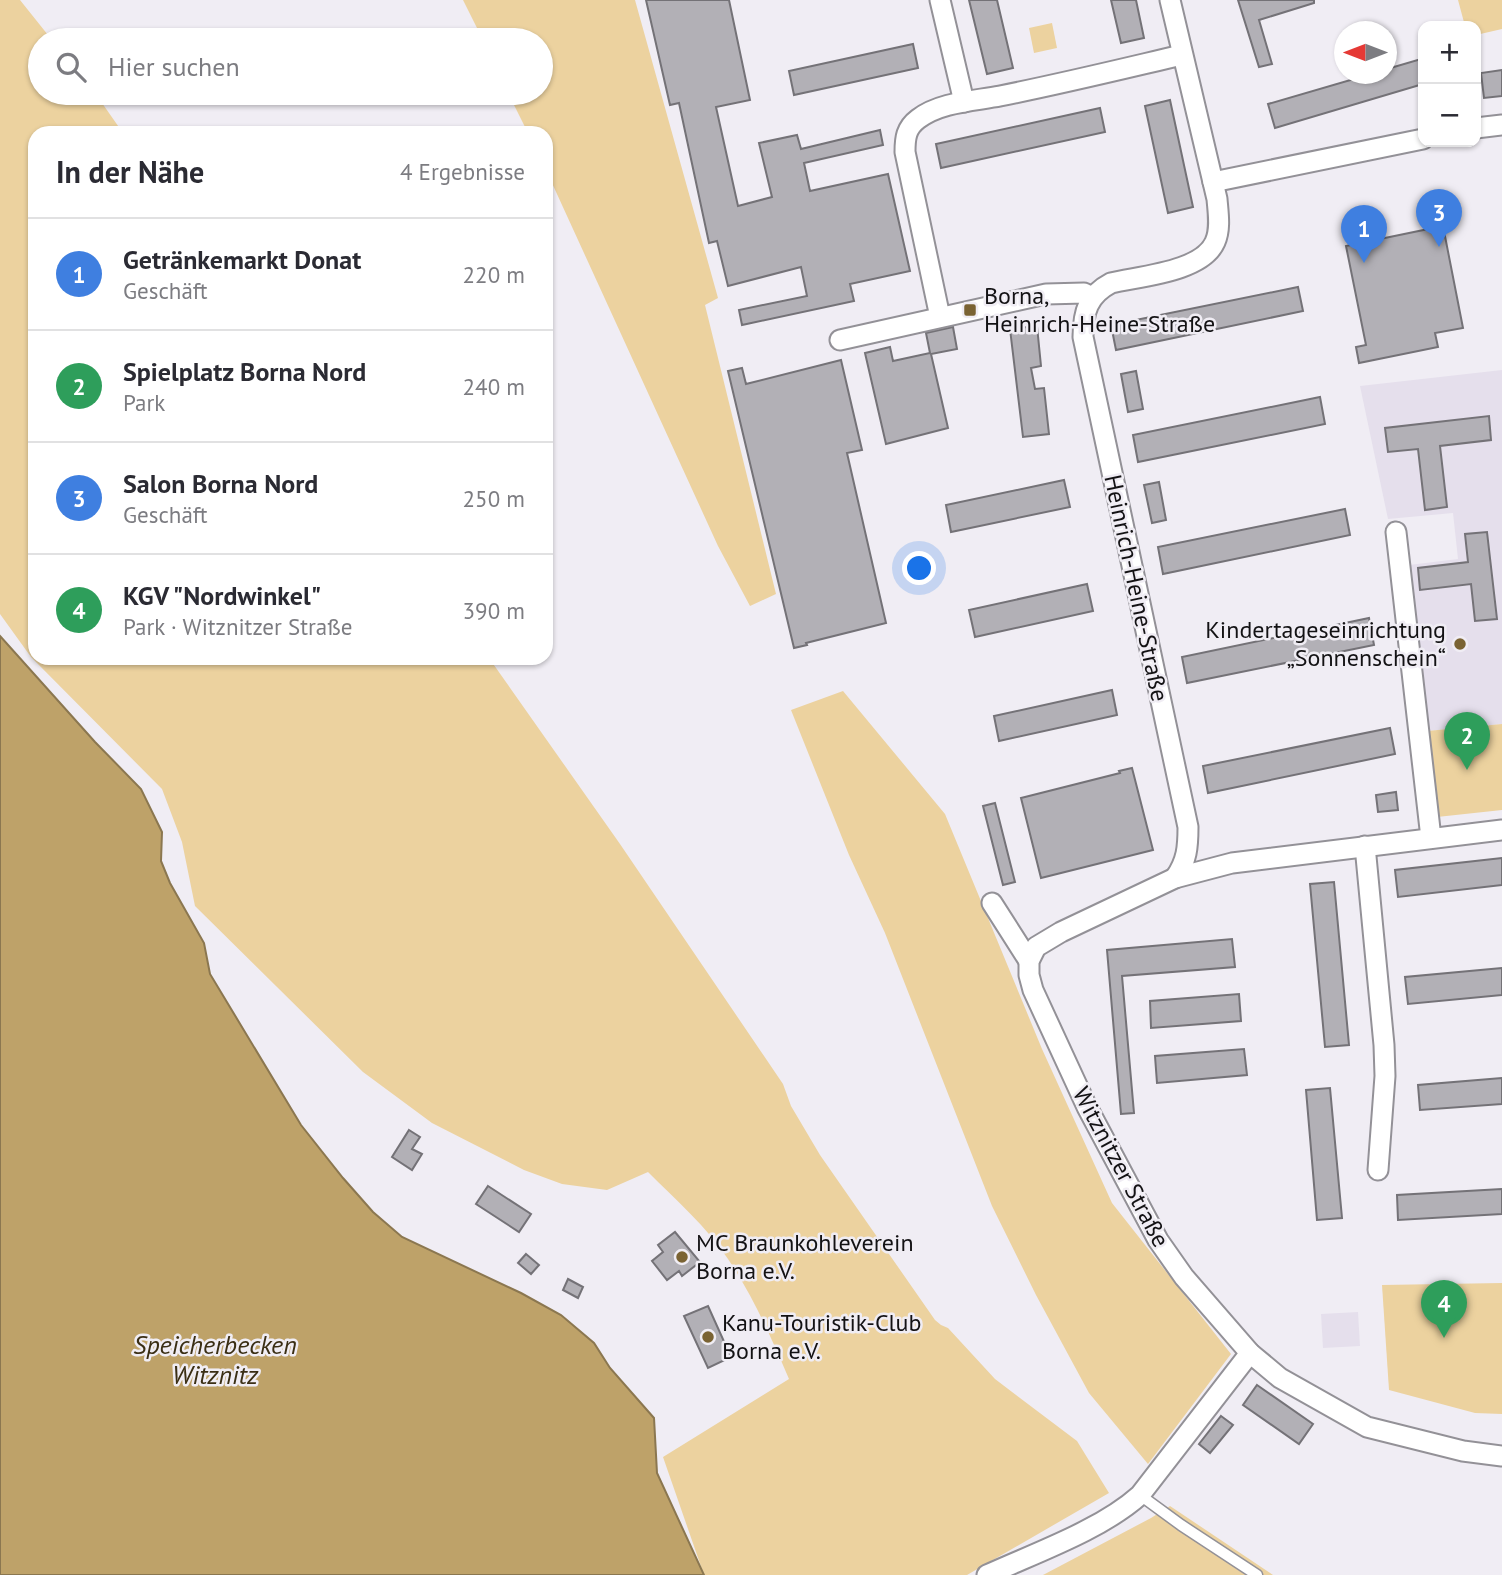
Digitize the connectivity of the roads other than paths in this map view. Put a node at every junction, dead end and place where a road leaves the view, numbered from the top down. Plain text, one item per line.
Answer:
1 (940, 0) edge
2 (1170, 0) edge
3 (1182, 55) junction
4 (964, 102) junction
5 (1502, 125) edge
6 (1481, 127) edge
7 (1418, 140) edge
8 (1213, 183) junction
9 (1093, 297) junction
10 (940, 317) junction
11 (840, 340) dead end
12 (1396, 532) dead end
13 (1502, 830) edge
14 (1431, 838) junction
15 (1365, 846) junction
16 (1175, 878) junction
17 (992, 903) dead end
18 (1029, 961) junction
19 (1378, 1170) dead end
20 (1250, 1353) junction
21 (1502, 1456) edge
22 (1140, 1495) junction
23 (987, 1575) edge
24 (1257, 1575) edge

1 - 4 street
2 - 3 street
3 - 4 street
3 - 8 street
4 - 10 street
5 - 6 street
7 - 8 street
8 - 9 street
9 - 10 street
9 - 16 street, Heinrich-Heine-Straße
10 - 11 street
12 - 14 street
13 - 14 street
14 - 15 street
15 - 16 street
15 - 19 street
16 - 18 street
17 - 18 street, Witznitzer Straße
18 - 20 street, Witznitzer Straße
20 - 21 street, Witznitzer Straße
20 - 22 street
22 - 23 street
22 - 24 lane

